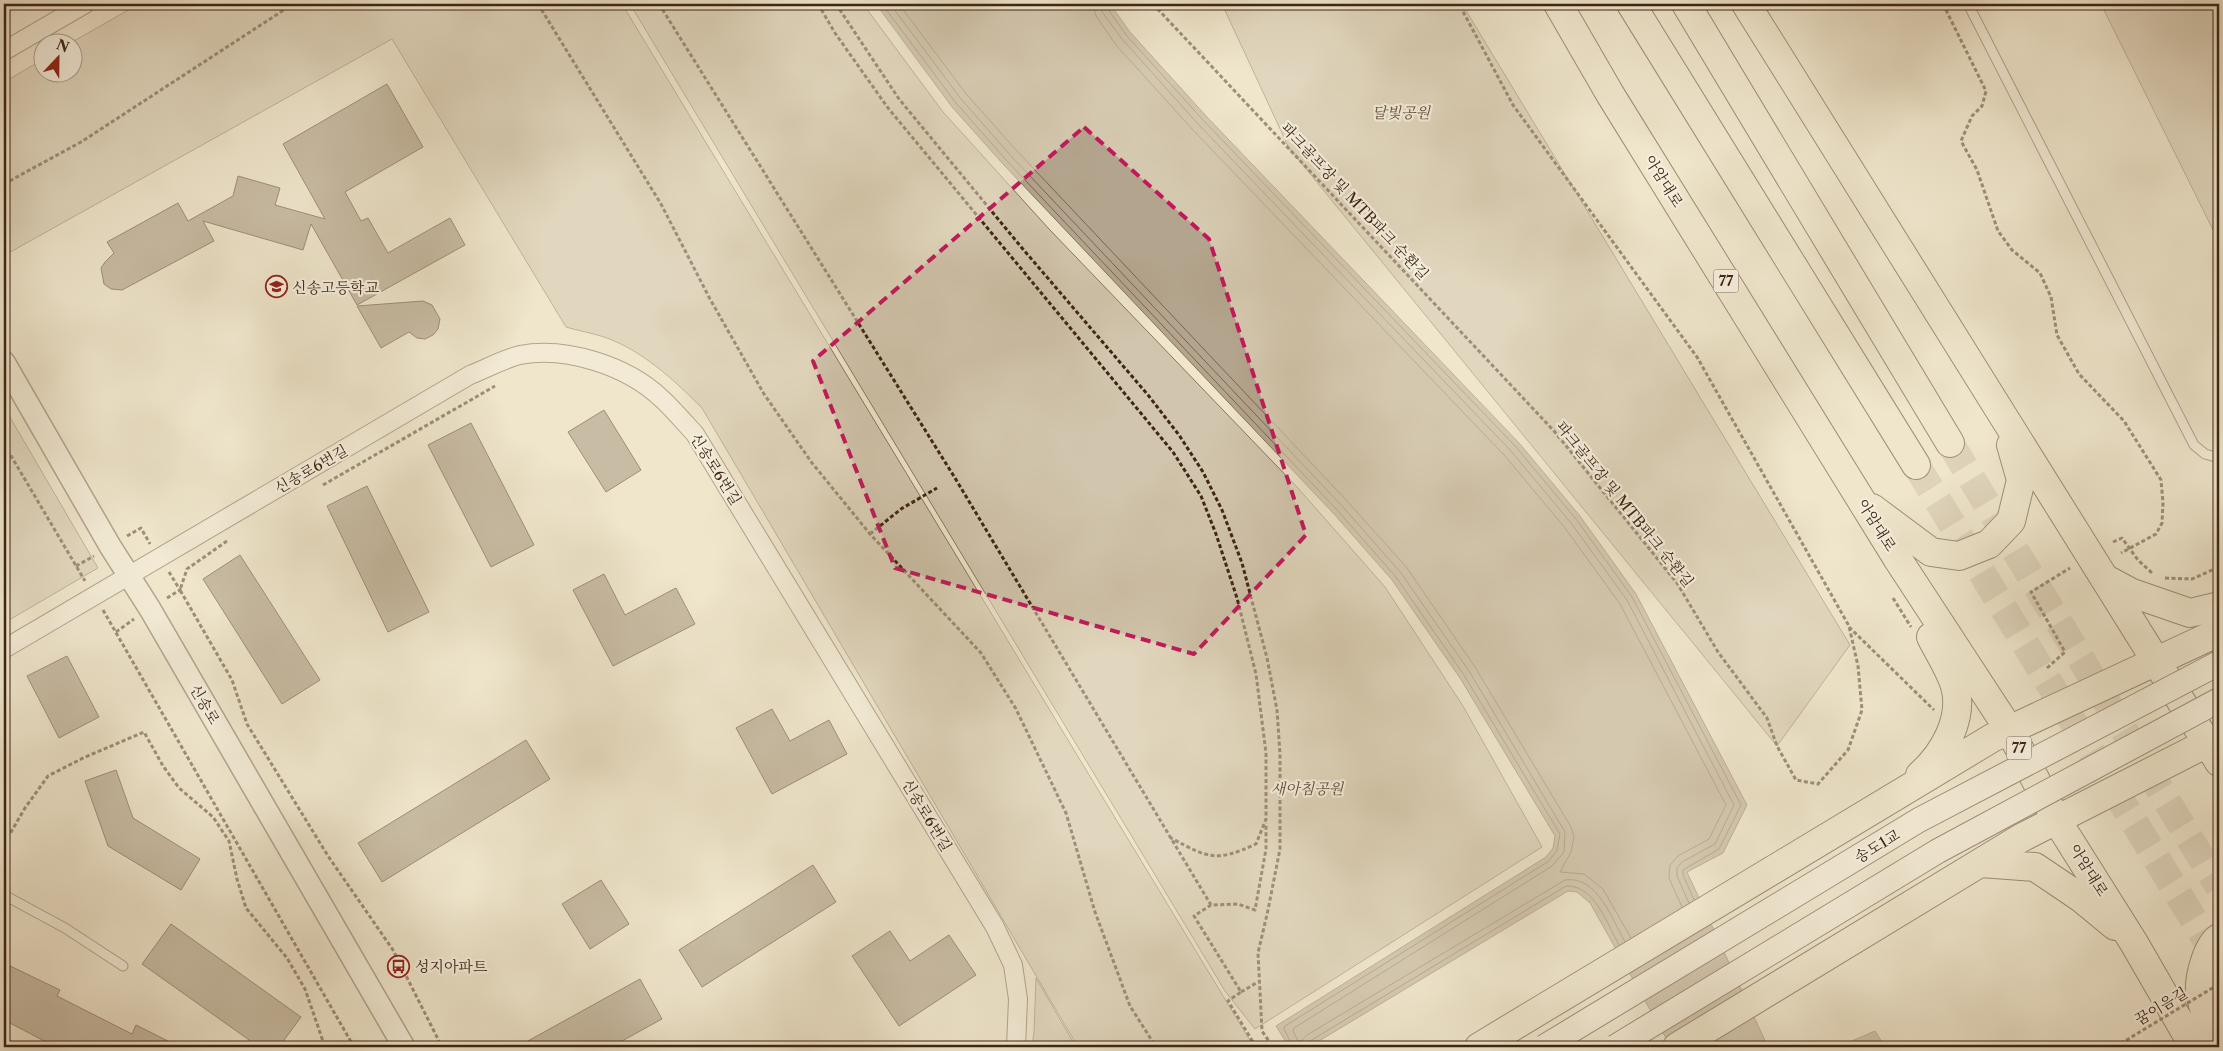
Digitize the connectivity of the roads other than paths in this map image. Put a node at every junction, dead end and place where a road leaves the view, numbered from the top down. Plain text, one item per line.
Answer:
1 (86, 4) edge
2 (1558, 4) edge
3 (1631, 4) edge
4 (1686, 4) edge
5 (1746, 4) edge
6 (1968, 4) edge
7 (4, 51) edge
8 (4, 362) edge
9 (2002, 415) junction
10 (1950, 443) tunnel mouth
11 (2219, 458) edge
12 (1916, 465) tunnel mouth
13 (1861, 500) junction
14 (1897, 558) junction
15 (129, 576) junction
16 (2104, 578) junction
17 (2219, 606) edge
18 (2219, 632) edge
19 (4, 649) edge
20 (2157, 663) junction
21 (2219, 663) edge
22 (2219, 700) edge
23 (2010, 731) junction
24 (2215, 747) edge
25 (1882, 806) junction
26 (2056, 819) junction
27 (1981, 863) junction
28 (4, 895) edge
29 (2219, 938) edge
30 (2134, 942) junction
31 (123, 966) dead end
32 (404, 1047) edge
33 (1016, 1047) edge
34 (1479, 1047) edge
35 (1544, 1047) edge
36 (1615, 1047) edge
37 (1677, 1047) edge
38 (2194, 1047) edge
39 (2217, 1047) edge

1 - 7 street
2 - 13 main road, 아암대로 / 77
3 - 12 main road
4 - 10 main road
5 - 9 main road
6 - 11 lane
8 - 15 street, 신송로
9 - 13 main road
9 - 16 main road
13 - 14 main road, 아암대로 / 77
14 - 23 main road, 아암대로 / 77
14 - 25 main road
15 - 19 street, 신송로6번길
15 - 32 street, 신송로
15 - 33 street, 신송로6번길
16 - 17 main road
16 - 20 main road
18 - 20 main road
20 - 23 main road
20 - 24 main road
21 - 35 main road, 송도1교, bridge
22 - 36 main road, bridge
23 - 25 main road
23 - 26 main road, 아암대로 / 77
24 - 26 main road
25 - 34 main road
26 - 27 main road
26 - 30 main road, 아암대로 / 77
27 - 30 main road
27 - 37 main road
28 - 31 lane
29 - 39 main road
30 - 38 main road, 아암대로 / 77

